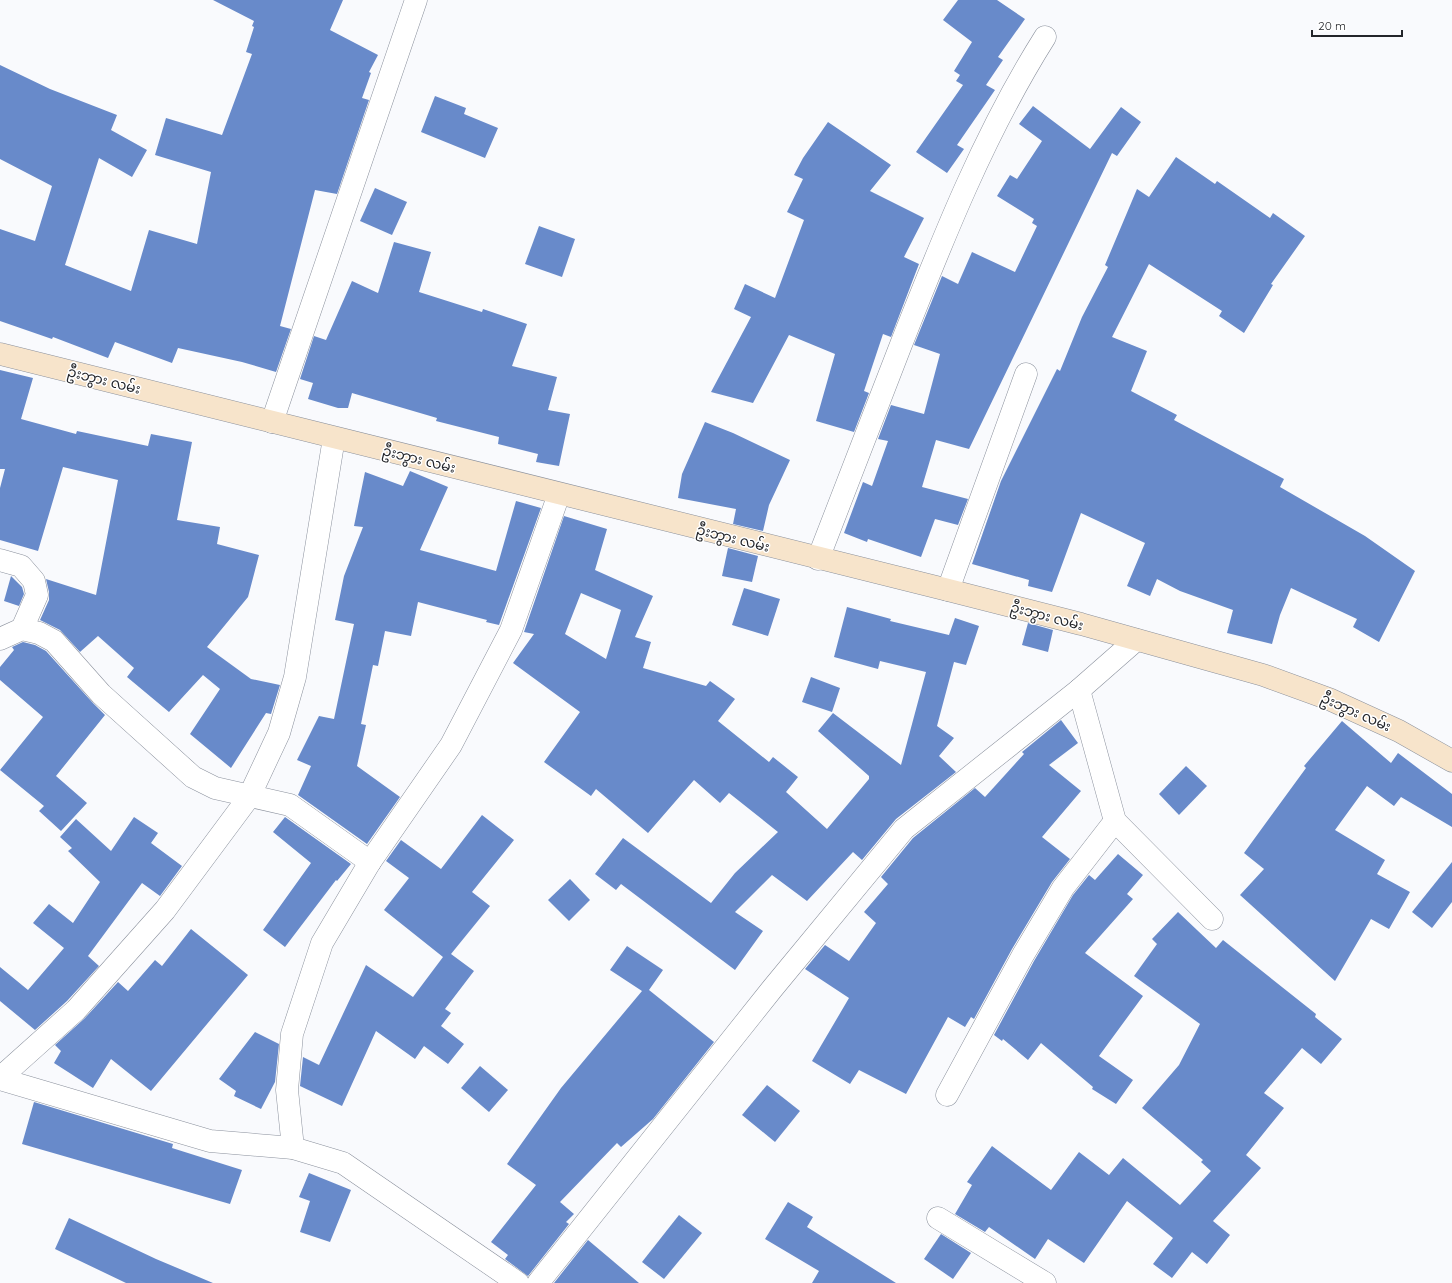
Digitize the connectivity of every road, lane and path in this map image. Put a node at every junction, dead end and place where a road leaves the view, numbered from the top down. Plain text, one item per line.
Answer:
1 (416, 0) edge
2 (1045, 37) dead end
3 (0, 354) edge
4 (1026, 374) dead end
5 (272, 422) junction
6 (334, 438) junction
7 (559, 494) junction
8 (818, 559) junction
9 (0, 560) edge
10 (948, 590) junction
11 (22, 629) junction
12 (0, 639) edge
13 (1136, 640) junction
14 (1079, 690) junction
15 (1452, 761) edge
16 (248, 797) junction
17 (1115, 821) junction
18 (370, 862) junction
19 (1212, 919) dead end
20 (0, 1078) edge
21 (947, 1095) dead end
22 (293, 1148) junction
23 (938, 1218) dead end
24 (518, 1283) edge
25 (538, 1283) edge
26 (1045, 1283) edge

1 - 5 street
2 - 8 street
3 - 5 street, ဦးဘွား လမ်း
4 - 10 street
5 - 6 street, ဦးဘွား လမ်း
6 - 7 street, ဦးဘွား လမ်း
6 - 16 street
7 - 8 street, ဦးဘွား လမ်း
7 - 18 street
8 - 10 street, ဦးဘွား လမ်း
9 - 11 street
10 - 13 street, ဦးဘွား လမ်း
11 - 12 street
11 - 16 street
13 - 14 street
13 - 15 street, ဦးဘွား လမ်း
14 - 17 street
14 - 25 street
16 - 18 street
16 - 20 street
17 - 19 street
17 - 21 street
18 - 22 street
20 - 22 street
22 - 24 street
23 - 26 street

